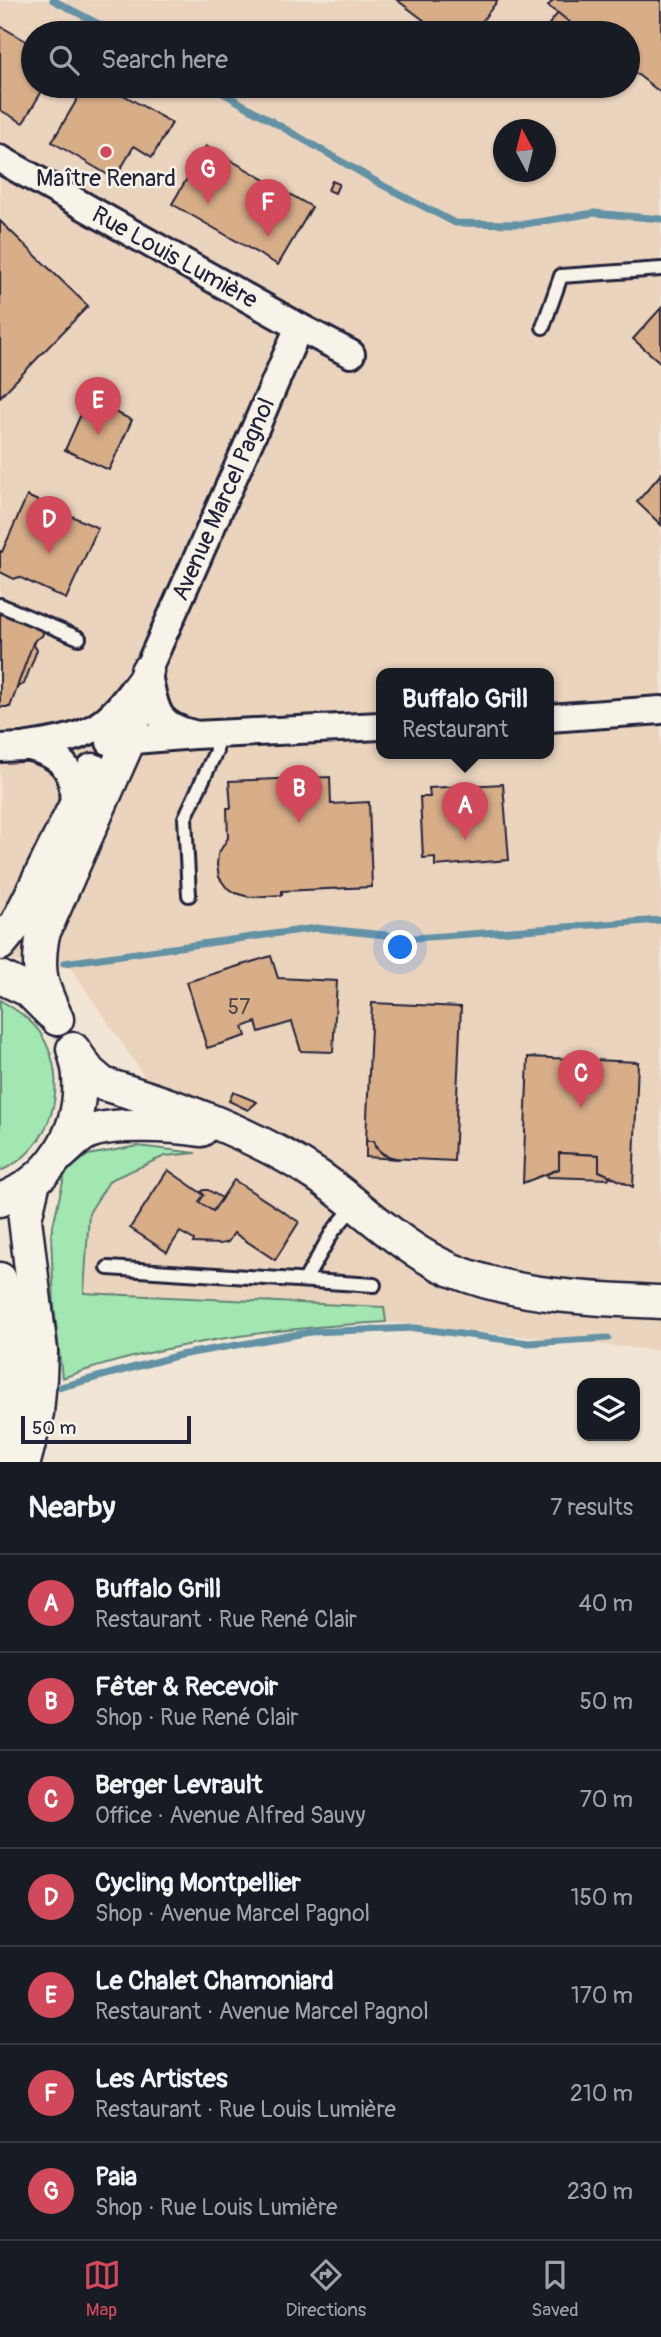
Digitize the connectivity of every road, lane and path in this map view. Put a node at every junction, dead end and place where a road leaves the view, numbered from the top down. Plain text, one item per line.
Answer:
1 (0, 159) edge
2 (661, 269) edge
3 (299, 327) junction
4 (543, 327) dead end
5 (351, 354) dead end
6 (0, 605) edge
7 (79, 638) dead end
8 (146, 671) junction
9 (661, 710) edge
10 (554, 718) edge
11 (376, 726) edge
12 (205, 734) junction
13 (118, 741) junction
14 (28, 747) junction
15 (0, 748) edge
16 (115, 772) junction
17 (74, 810) junction
18 (189, 895) dead end
19 (0, 944) edge
20 (0, 977) edge
21 (57, 1019) junction
22 (73, 1049) junction
23 (267, 1145) junction
24 (60, 1154) junction
25 (34, 1181) junction
26 (0, 1200) edge
27 (355, 1205) junction
28 (108, 1268) dead end
29 (0, 1279) edge
30 (305, 1280) junction
31 (374, 1285) dead end
32 (661, 1302) edge
33 (0, 1452) edge
34 (24, 1462) edge

1 - 3 street, Rue Louis Lumière
2 - 4 lane
3 - 5 street, Rue Louis Lumière
3 - 8 street, Avenue Marcel Pagnol
6 - 7 lane
8 - 12 street
8 - 13 street, Avenue Marcel Pagnol
8 - 14 street
9 - 10 street
11 - 12 street
12 - 13 street
12 - 16 street
12 - 18 lane
13 - 14 street
13 - 16 street, Avenue Marcel Pagnol
13 - 17 street, Avenue Marcel Pagnol
14 - 15 street
14 - 17 street
16 - 21 street, Avenue Marcel Pagnol
17 - 19 street, Avenue Marcel Pagnol
20 - 21 street
21 - 22 street
22 - 23 street
22 - 24 street
23 - 24 street
23 - 27 street
24 - 25 street
25 - 26 street
25 - 34 street
27 - 30 lane
27 - 32 street
28 - 30 lane
29 - 33 street
30 - 31 lane

